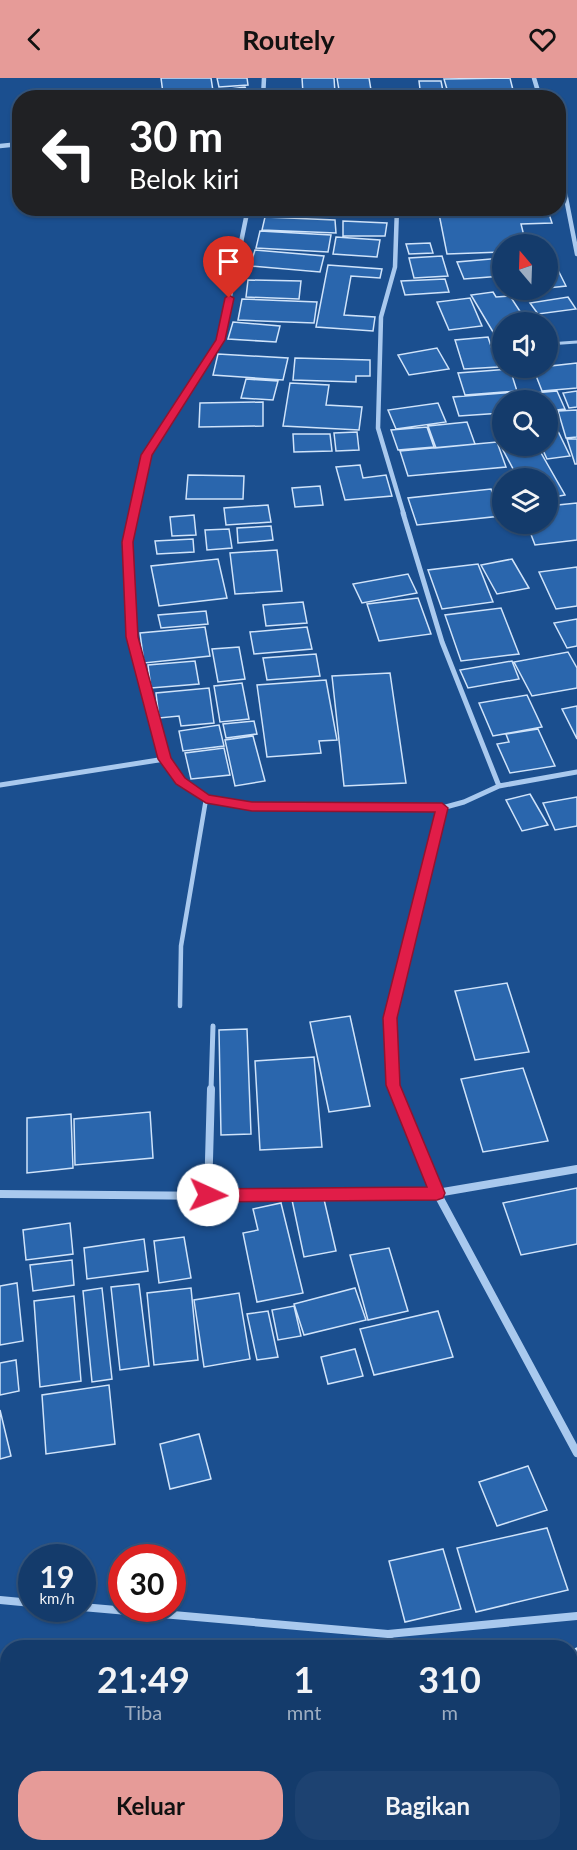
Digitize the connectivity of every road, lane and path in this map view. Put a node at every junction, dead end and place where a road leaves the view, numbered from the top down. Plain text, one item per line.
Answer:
1 (566, 198) edge
2 (246, 216) edge
3 (397, 216) edge
4 (577, 254) edge
5 (577, 342) edge
6 (558, 343) edge
7 (165, 759) junction
8 (577, 772) edge
9 (0, 785) edge
10 (499, 786) junction
11 (206, 799) junction
12 (442, 808) junction
13 (180, 1006) dead end
14 (213, 1026) dead end
15 (577, 1169) edge
16 (437, 1193) junction
17 (0, 1194) edge
18 (208, 1195) junction
19 (577, 1453) edge
20 (0, 1600) edge
21 (18, 1602) edge
22 (96, 1608) edge
23 (577, 1616) edge
24 (388, 1634) junction
25 (390, 1640) edge

1 - 4 street
2 - 7 street
3 - 10 street
5 - 6 lane
7 - 9 street
7 - 11 street
8 - 10 street
10 - 12 street
11 - 12 street
11 - 13 lane
12 - 16 street
14 - 18 street
15 - 16 street
16 - 18 street
16 - 19 street
17 - 18 street
20 - 21 street
22 - 24 street
23 - 24 street
24 - 25 street

